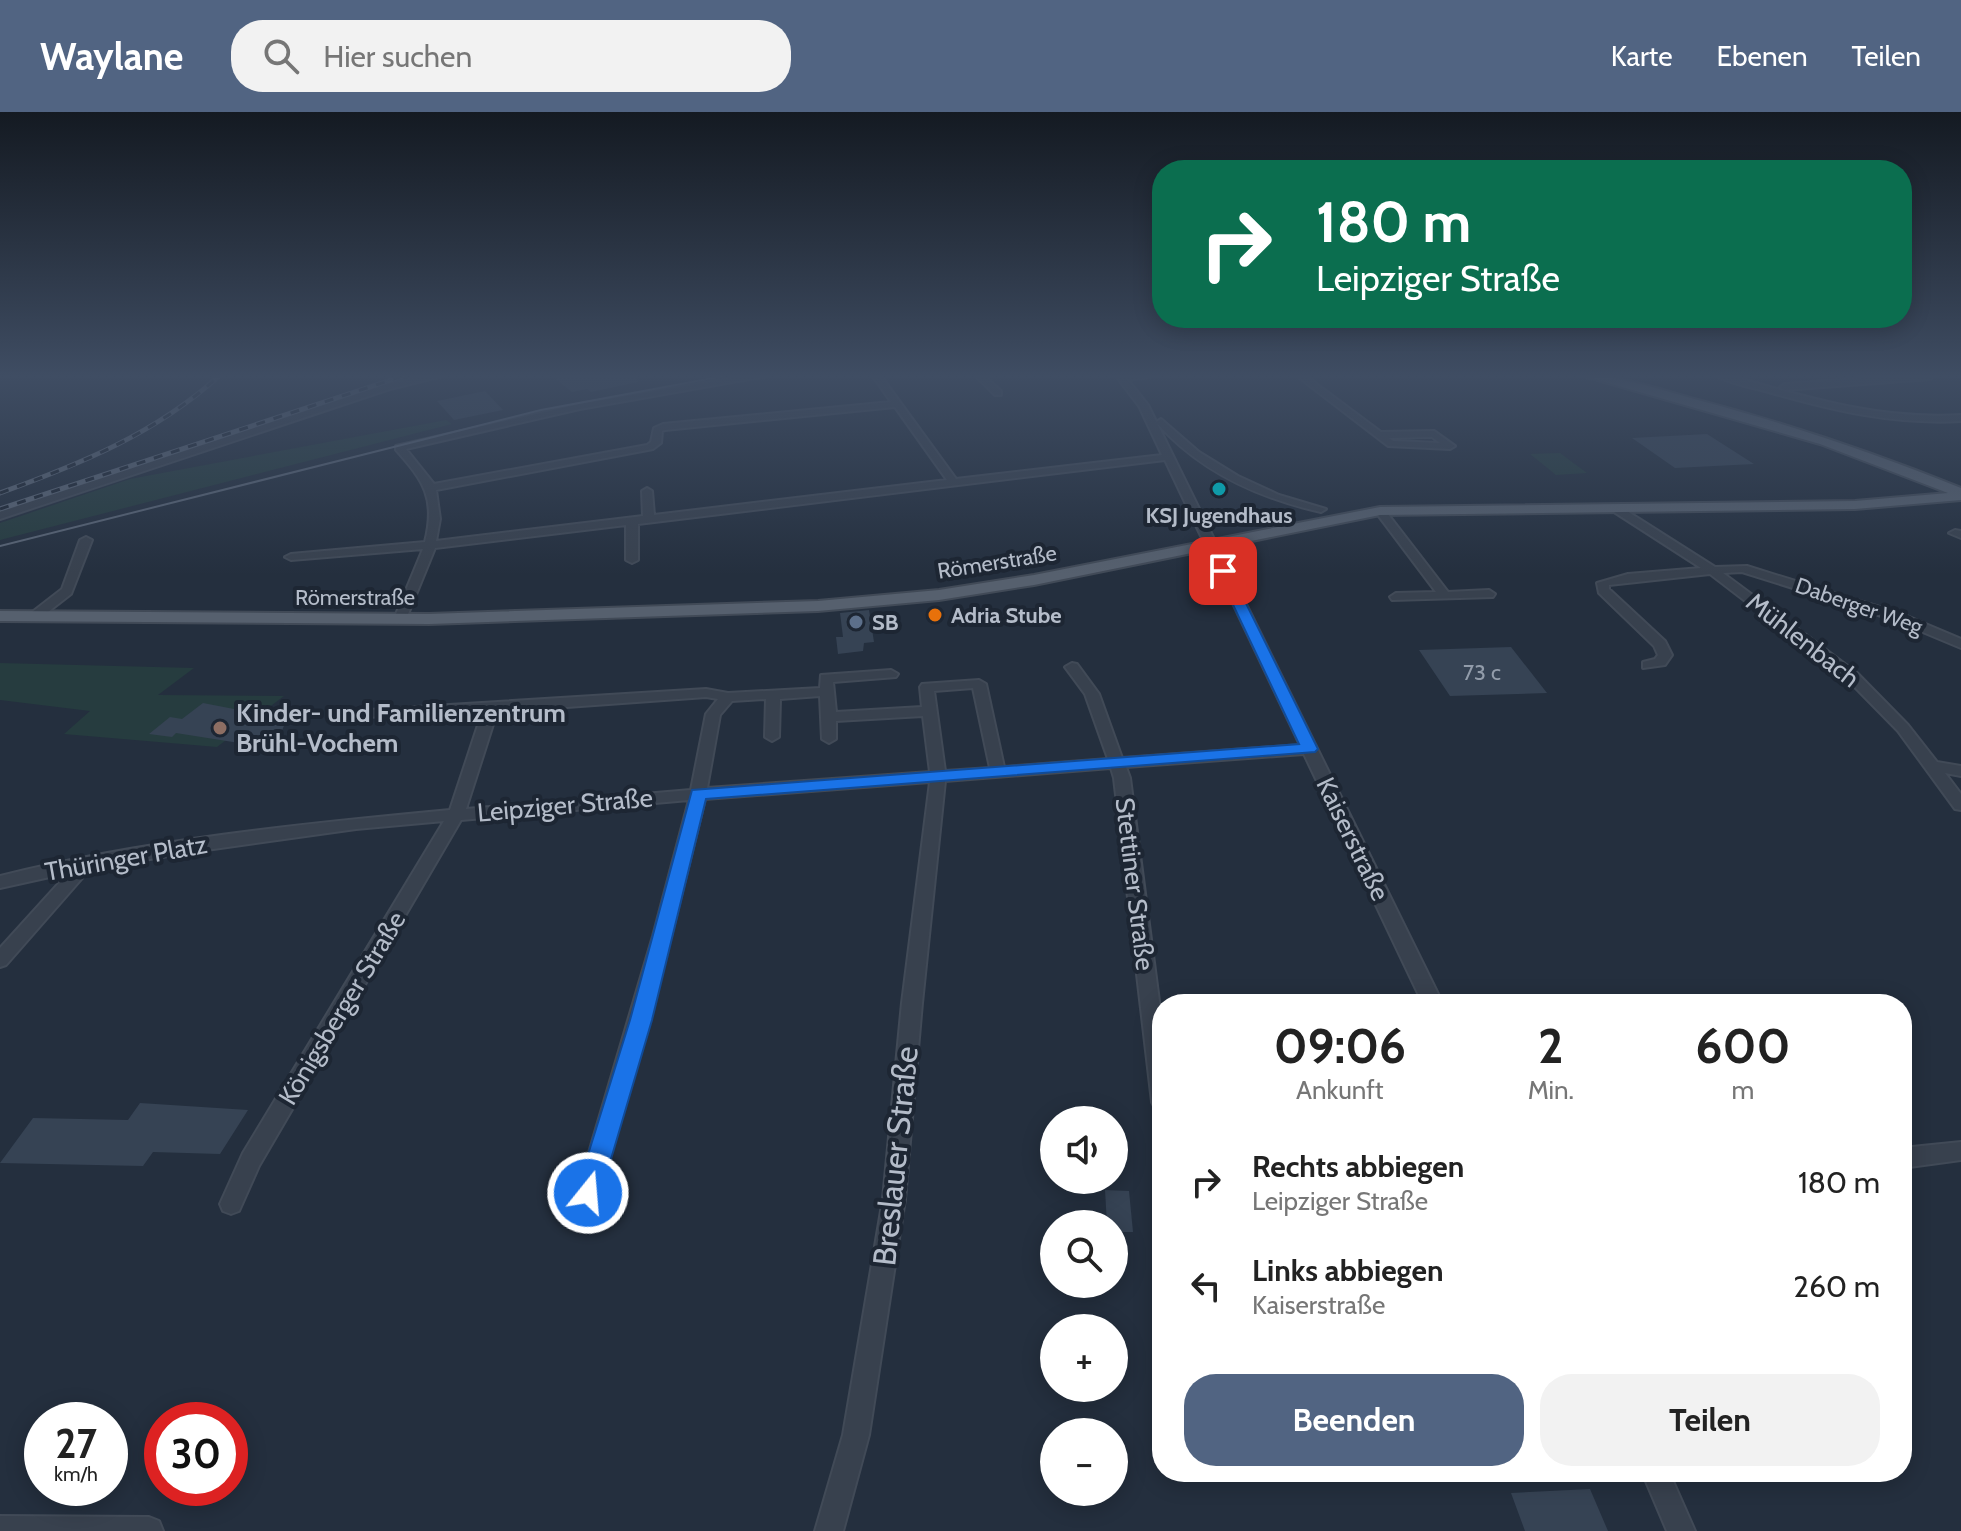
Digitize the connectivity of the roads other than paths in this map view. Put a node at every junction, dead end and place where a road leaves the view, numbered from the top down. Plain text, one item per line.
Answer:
1 (222, 442) edge
2 (422, 442) edge
3 (656, 442) edge
4 (924, 442) edge
5 (1161, 442) edge
6 (1180, 442) edge
7 (1389, 442) edge
8 (1445, 442) edge
9 (1828, 442) edge
10 (1184, 447) junction
11 (1166, 452) junction
12 (1909, 471) junction
13 (953, 482) junction
14 (1961, 483) edge
15 (431, 488) junction
16 (647, 491) dead end
17 (1961, 494) edge
18 (1916, 501) junction
19 (1961, 505) edge
20 (1615, 508) junction
21 (1321, 509) dead end
22 (1380, 511) junction
23 (0, 516) edge
24 (649, 518) junction
25 (632, 520) junction
26 (86, 540) dead end
27 (1210, 543) junction
28 (431, 545) junction
29 (291, 557) dead end
30 (632, 560) dead end
31 (1710, 569) junction
32 (1489, 594) dead end
33 (1445, 596) junction
34 (1396, 597) dead end
35 (0, 616) edge
36 (35, 616) junction
37 (400, 619) junction
38 (1961, 644) edge
39 (1648, 665) dead end
40 (1072, 667) dead end
41 (891, 674) dead end
42 (826, 692) junction
43 (773, 695) junction
44 (728, 697) junction
45 (491, 708) junction
46 (929, 711) junction
47 (368, 714) dead end
48 (829, 717) junction
49 (772, 737) dead end
50 (829, 739) dead end
51 (1309, 749) junction
52 (1117, 762) junction
53 (1932, 766) junction
54 (1961, 771) edge
55 (998, 772) junction
56 (938, 776) junction
57 (698, 794) junction
58 (1961, 805) edge
59 (456, 815) junction
60 (252, 837) joint
61 (84, 866) junction
62 (0, 882) edge
63 (0, 960) edge
64 (1428, 994) edge
65 (1152, 1021) edge
66 (1961, 1151) edge
67 (1912, 1157) edge
68 (588, 1193) dead end
69 (231, 1204) dead end
70 (1659, 1482) edge
71 (0, 1530) edge
72 (149, 1531) edge
73 (829, 1531) edge
74 (1681, 1531) edge

1 - 23 street
2 - 15 street
3 - 15 street
4 - 13 street
5 - 11 street, Kaiserstraße
6 - 10 street
7 - 8 street
9 - 12 main road
10 - 11 street
10 - 21 street
11 - 13 street
11 - 27 street, Kaiserstraße
12 - 14 main road
12 - 17 main road
12 - 18 main road
13 - 24 street
15 - 28 street
16 - 24 street
17 - 18 main road, Römerstraße
18 - 19 main road
18 - 20 main road, Römerstraße
20 - 22 main road, Römerstraße
20 - 31 street, Mühlenbach
22 - 27 main road, Römerstraße
22 - 33 street
24 - 25 street
25 - 28 street
25 - 30 street
26 - 36 street
27 - 37 main road, Römerstraße
27 - 51 street, Kaiserstraße
28 - 29 street
28 - 37 street
31 - 38 street, Daberger Weg
31 - 39 street, Daberger Weg
31 - 53 street, Mühlenbach
32 - 33 street
33 - 34 street
35 - 36 main road, Römerstraße
36 - 37 main road, Römerstraße
40 - 52 street, Stettiner Straße
41 - 42 street
42 - 43 street
42 - 48 street
43 - 44 street
43 - 49 street
44 - 45 street
44 - 57 street
45 - 47 street
45 - 59 street, Königsberger Straße
46 - 48 street
46 - 55 street, Breslauer Straße
46 - 56 street, Breslauer Straße
48 - 50 street
51 - 52 street, Leipziger Straße
51 - 64 street, Kaiserstraße
52 - 55 street, Leipziger Straße
52 - 65 street, Stettiner Straße
53 - 54 street
53 - 58 street, Mühlenbach
55 - 56 street, Leipziger Straße
56 - 57 street, Leipziger Straße
56 - 73 street, Breslauer Straße
57 - 59 street, Leipziger Straße
57 - 68 street
59 - 60 street, Leipziger Straße
59 - 69 street, Königsberger Straße
60 - 61 street, Thüringer Platz
61 - 62 street, Thüringer Platz
61 - 63 street
66 - 67 street
70 - 74 street
71 - 72 street

